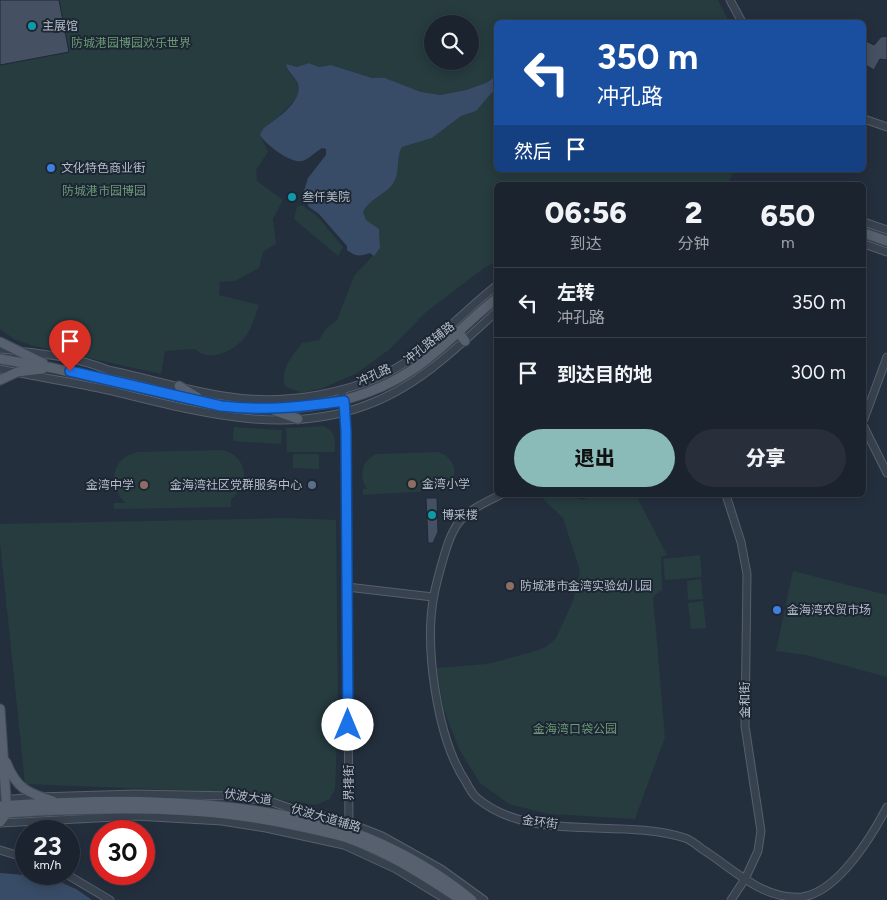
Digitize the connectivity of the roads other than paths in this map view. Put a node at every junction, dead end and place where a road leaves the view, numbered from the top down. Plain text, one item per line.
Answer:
1 (730, 0) edge
2 (741, 20) edge
3 (866, 121) edge
4 (887, 126) edge
5 (866, 223) edge
6 (887, 230) edge
7 (866, 234) edge
8 (887, 241) edge
9 (866, 245) edge
10 (887, 252) edge
11 (494, 288) edge
12 (494, 301) edge
13 (494, 314) edge
14 (459, 333) junction
15 (465, 340) junction
16 (0, 342) edge
17 (0, 349) edge
18 (16, 351) junction
19 (887, 357) edge
20 (0, 360) edge
21 (52, 368) junction
22 (0, 369) edge
23 (17, 372) junction
24 (0, 380) edge
25 (179, 386) junction
26 (342, 390) junction
27 (203, 401) junction
28 (344, 401) junction
29 (271, 409) junction
30 (345, 412) junction
31 (866, 414) edge
32 (298, 419) junction
33 (866, 431) edge
34 (887, 473) edge
35 (495, 497) edge
36 (727, 497) edge
37 (347, 587) junction
38 (433, 597) junction
39 (0, 709) edge
40 (3, 754) junction
41 (38, 796) junction
42 (109, 798) junction
43 (60, 803) junction
44 (3, 806) edge
45 (887, 807) edge
46 (0, 823) edge
47 (347, 834) junction
48 (0, 850) edge
49 (15, 855) edge
50 (439, 872) junction
51 (744, 879) junction
52 (80, 882) edge
53 (110, 900) edge
54 (447, 900) edge
55 (460, 900) edge
56 (472, 900) edge
57 (484, 900) edge
58 (731, 900) edge

1 - 2 street
3 - 4 street
5 - 6 street
7 - 8 main road
9 - 10 street
11 - 26 street, 冲孔路辅路
12 - 14 main road, 冲孔路
13 - 15 street, 冲孔路辅路
14 - 15 main road
14 - 28 main road, 冲孔路
15 - 30 street, 冲孔路辅路
16 - 18 main road
17 - 18 street, 冲孔路辅路
18 - 21 main road
18 - 25 street, 冲孔路辅路
19 - 31 street
20 - 21 main road, 冲孔路
21 - 23 main road
21 - 27 main road, 冲孔路
22 - 23 street, 冲孔路辅路
23 - 24 main road
23 - 32 street, 冲孔路辅路
25 - 26 street, 冲孔路辅路
25 - 27 main road
26 - 28 street, 界排街
27 - 29 main road, 冲孔路
28 - 29 main road, 冲孔路
28 - 30 street, 界排街
29 - 32 main road
30 - 32 street, 冲孔路辅路
30 - 37 street, 界排街
33 - 34 street
35 - 38 street, 金环街
36 - 51 street, 金和街
37 - 38 street
37 - 47 street, 界排街
38 - 51 street, 金环街
39 - 40 main road
40 - 41 main road
40 - 44 main road
41 - 42 street
41 - 43 main road
41 - 44 street
42 - 43 main road, 伏波大道
42 - 47 main road, 伏波大道
43 - 44 main road, 伏波大道
44 - 46 main road
44 - 47 main road, 伏波大道
45 - 51 street, 金环街
46 - 47 street, 伏波大道辅路
47 - 50 main road, 伏波大道
47 - 54 street, 伏波大道辅路
47 - 55 main road, 伏波大道
48 - 49 street
50 - 56 main road, 伏波大道
50 - 57 street
51 - 58 street, 金和街
52 - 53 street

